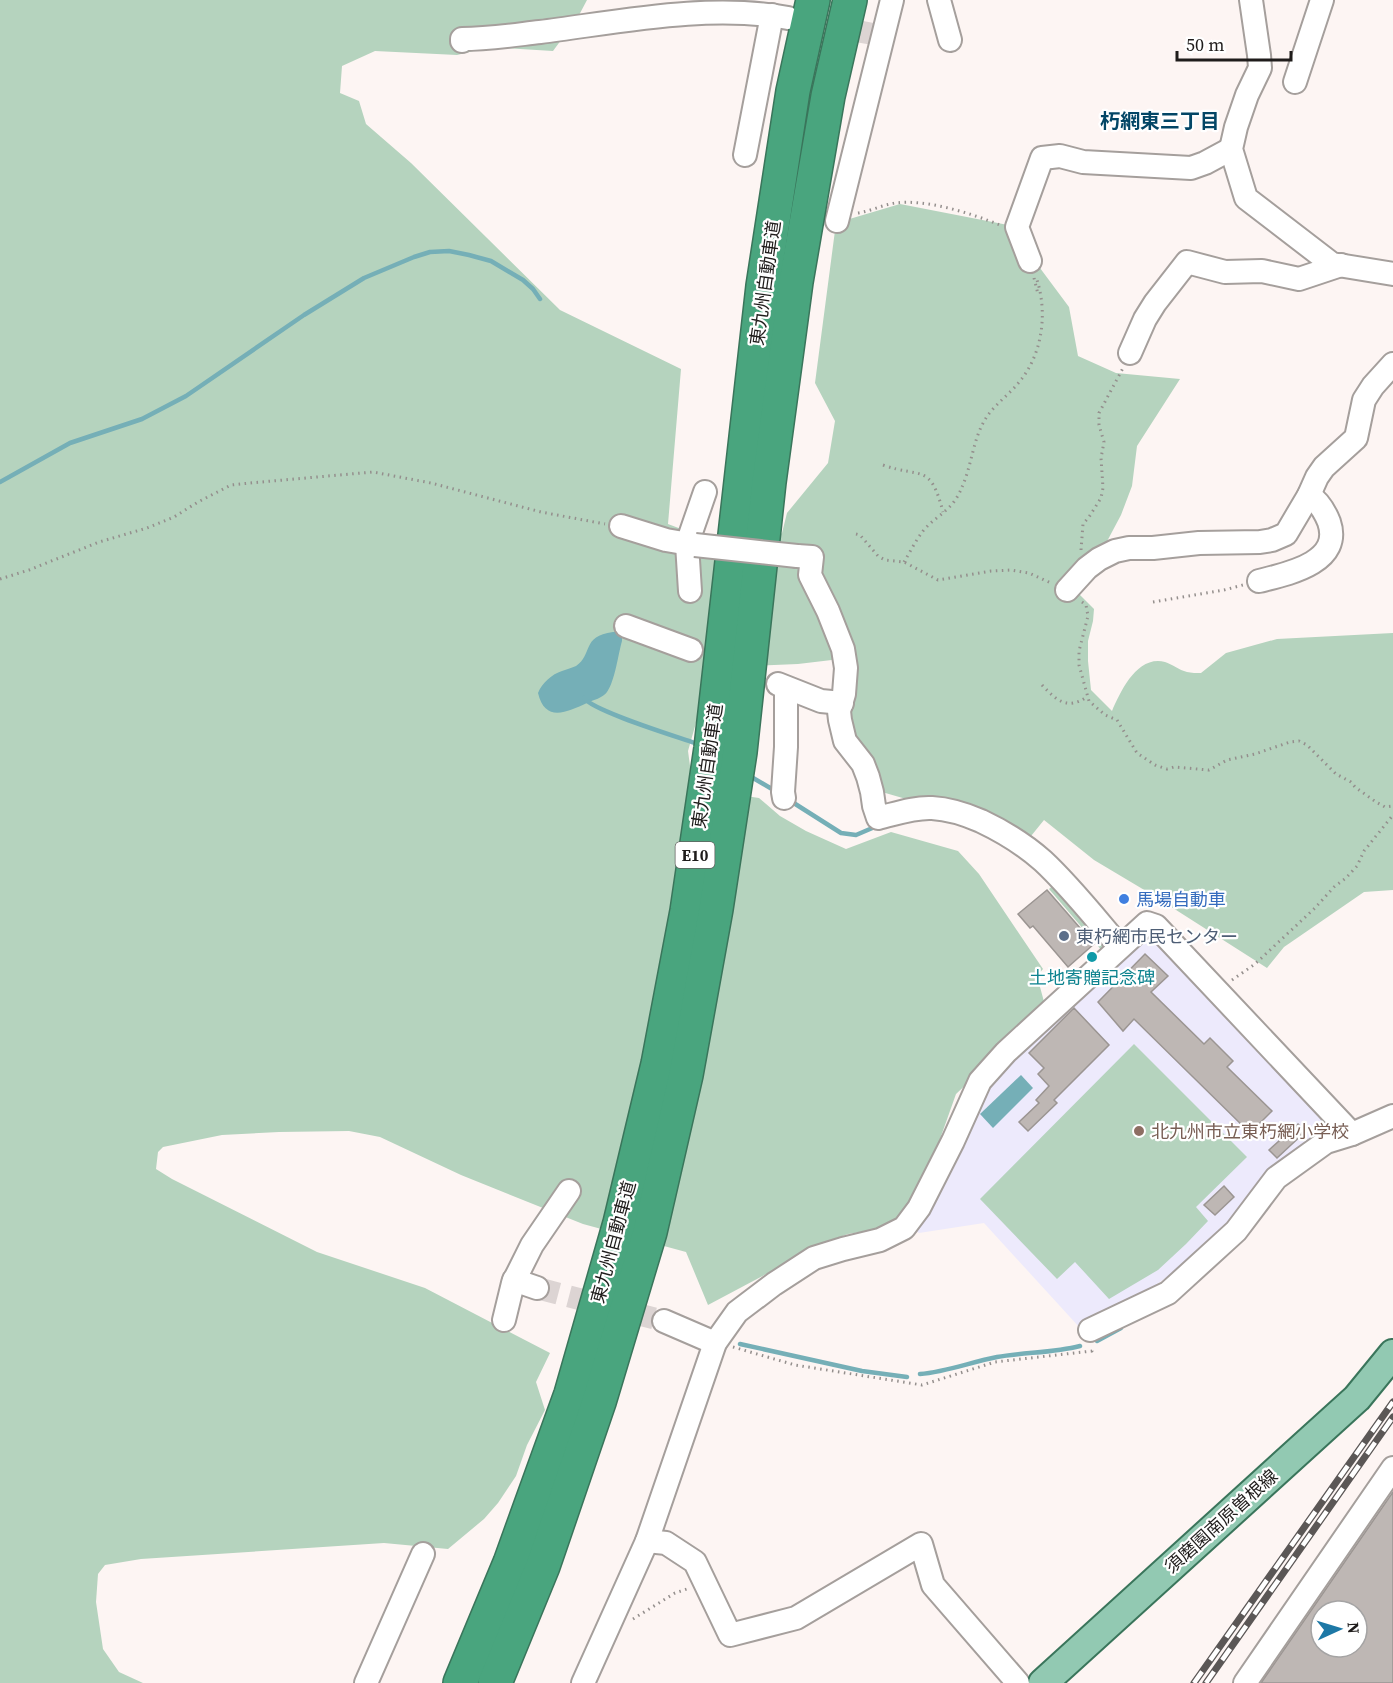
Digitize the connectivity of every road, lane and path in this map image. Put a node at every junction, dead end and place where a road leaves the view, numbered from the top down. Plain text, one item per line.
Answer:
1 (850, 0) edge
2 (892, 0) edge
3 (939, 0) edge
4 (1251, 0) edge
5 (1322, 0) edge
6 (791, 11) edge
7 (950, 40) dead end
8 (462, 41) dead end
9 (1295, 82) dead end
10 (1230, 149) junction
11 (745, 154) dead end
12 (838, 217) joint
13 (1017, 227) junction
14 (1030, 261) junction
15 (1341, 265) junction
16 (1393, 274) edge
17 (1040, 300) dead end
18 (1130, 353) joint
19 (1393, 364) edge
20 (883, 465) dead end
21 (705, 492) dead end
22 (1310, 495) junction
23 (943, 512) junction
24 (621, 526) joint
25 (856, 534) dead end
26 (691, 545) junction
27 (904, 562) junction
28 (0, 579) edge
29 (1259, 581) joint
30 (1072, 584) junction
31 (690, 591) dead end
32 (1153, 602) dead end
33 (626, 626) dead end
34 (691, 650) dead end
35 (1042, 685) dead end
36 (1087, 697) junction
37 (842, 703) junction
38 (784, 798) dead end
39 (1393, 806) edge
40 (1393, 815) edge
41 (1120, 947) junction
42 (1216, 991) junction
43 (1393, 1116) edge
44 (1352, 1134) junction
45 (569, 1191) dead end
46 (514, 1280) junction
47 (537, 1288) tunnel mouth
48 (504, 1320) dead end
49 (664, 1321) tunnel mouth
50 (1090, 1330) joint
51 (715, 1342) junction
52 (1393, 1354) edge
53 (1393, 1468) edge
54 (647, 1541) junction
55 (423, 1554) dead end
56 (706, 1582) junction
57 (605, 1636) junction
58 (366, 1683) edge
59 (460, 1683) edge
60 (495, 1683) edge
61 (583, 1683) edge
62 (1018, 1683) edge
63 (1043, 1683) edge
64 (1245, 1683) edge

1 - 60 highway, 東九州自動車道 / E10
2 - 12 street
3 - 7 street
4 - 10 street
5 - 9 street
6 - 8 street
6 - 11 street
6 - 59 highway, 東九州自動車道 / E10
10 - 13 street
10 - 15 street
12 - 13 path
13 - 14 street
14 - 17 path
14 - 23 path
15 - 16 street
15 - 18 street
18 - 30 path
19 - 22 street
20 - 23 path
21 - 26 street
22 - 29 street
22 - 30 street
23 - 27 path
24 - 26 street
24 - 28 path
25 - 27 path
26 - 31 street
26 - 37 street, bridge
27 - 30 path
29 - 32 path
30 - 36 path
33 - 34 street
35 - 36 path
36 - 39 path
37 - 38 street
37 - 41 street
40 - 42 path
41 - 42 street
41 - 51 street
42 - 44 street
43 - 44 street
44 - 50 street
45 - 46 street
46 - 47 street
46 - 48 street
49 - 51 street
50 - 51 path
51 - 54 street
52 - 63 main road, 須磨園南原曽根線
53 - 64 street
54 - 56 street
54 - 57 street
55 - 58 street
56 - 57 path
56 - 62 street
57 - 61 street

